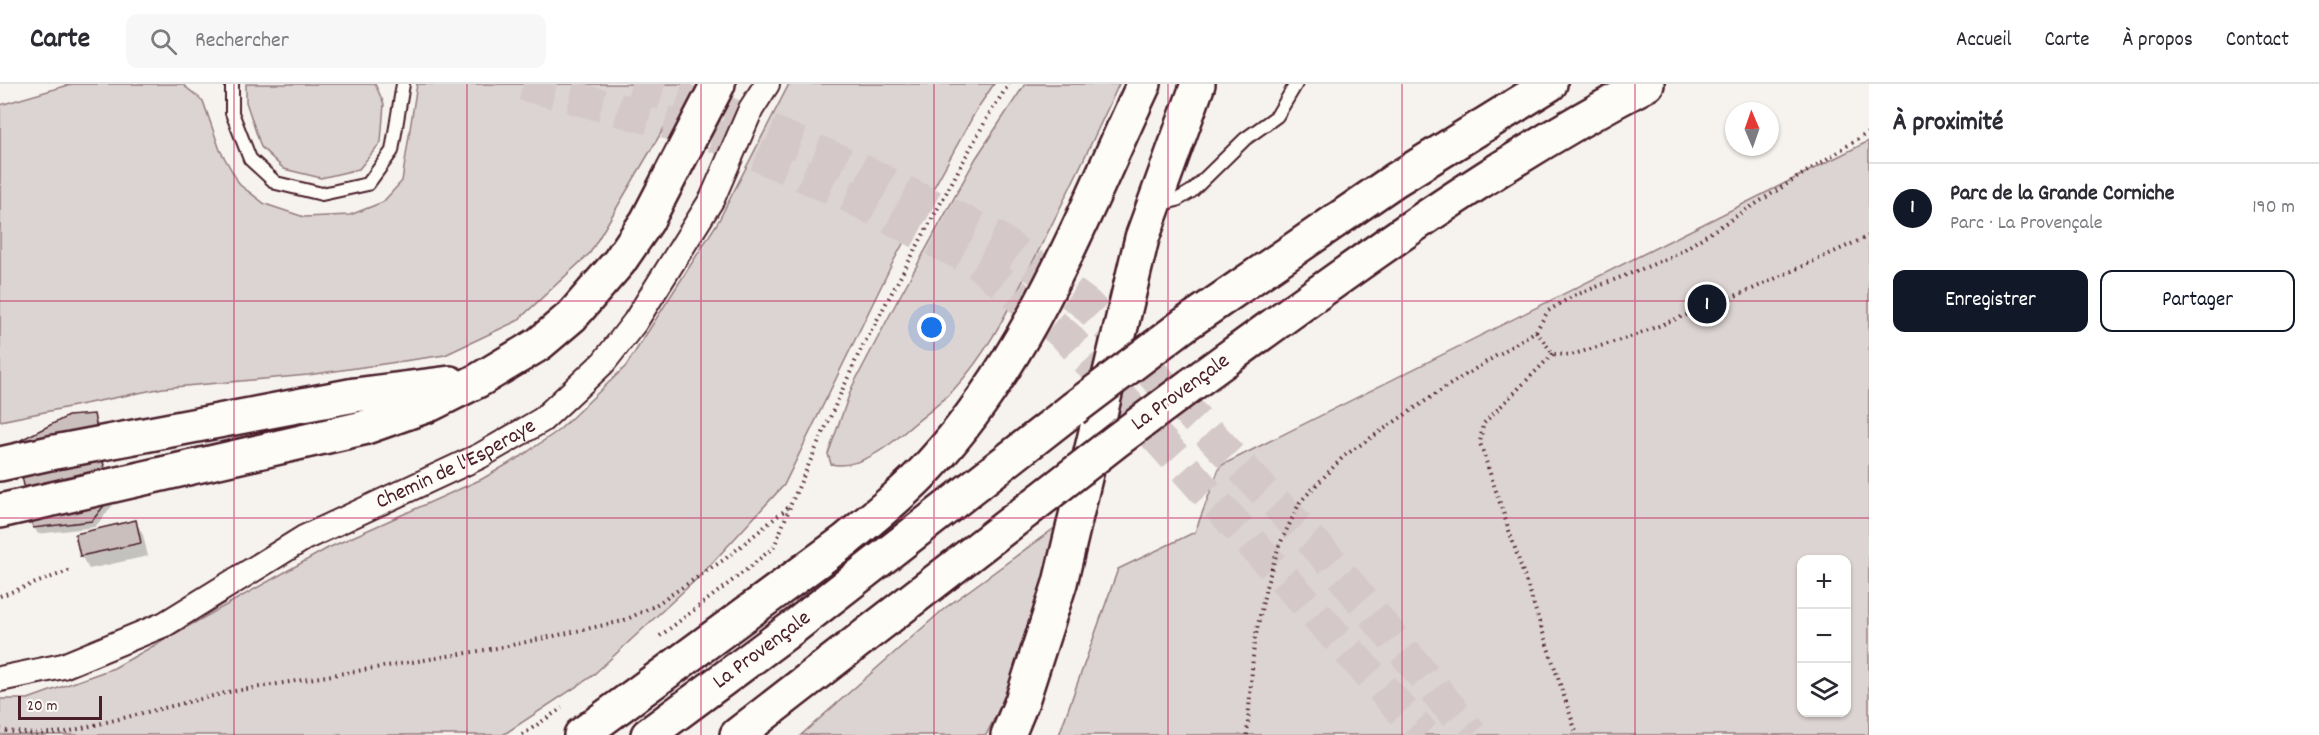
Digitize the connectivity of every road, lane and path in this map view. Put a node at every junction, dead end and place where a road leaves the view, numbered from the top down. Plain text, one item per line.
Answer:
1 (232, 84) edge
2 (403, 84) edge
3 (718, 84) edge
4 (767, 84) edge
5 (1009, 84) edge
6 (1144, 84) edge
7 (1198, 84) edge
8 (1296, 84) edge
9 (1550, 84) edge
10 (1647, 84) edge
11 (1869, 132) edge
12 (1153, 206) junction
13 (1869, 236) edge
14 (1536, 331) junction
15 (1553, 354) junction
16 (479, 380) junction
17 (0, 464) edge
18 (790, 506) junction
19 (0, 511) edge
20 (71, 570) dead end
21 (0, 596) edge
22 (656, 639) dead end
23 (0, 679) edge
24 (563, 708) dead end
25 (0, 729) edge
26 (522, 735) edge
27 (581, 735) edge
28 (648, 735) edge
29 (737, 735) edge
30 (1008, 735) edge
31 (1246, 735) edge
32 (1577, 735) edge

1 - 2 lane
3 - 16 highway
4 - 23 street, Chemin de l'Esperaye
5 - 18 path
6 - 27 highway
7 - 12 highway
8 - 12 lane
9 - 28 highway, La Provençale, bridge
10 - 29 highway, La Provençale, bridge
11 - 14 path
12 - 30 highway
13 - 15 path
14 - 15 path
14 - 31 path
15 - 32 path
16 - 17 highway
16 - 19 highway
18 - 22 path
18 - 25 path
20 - 21 path
24 - 26 path

